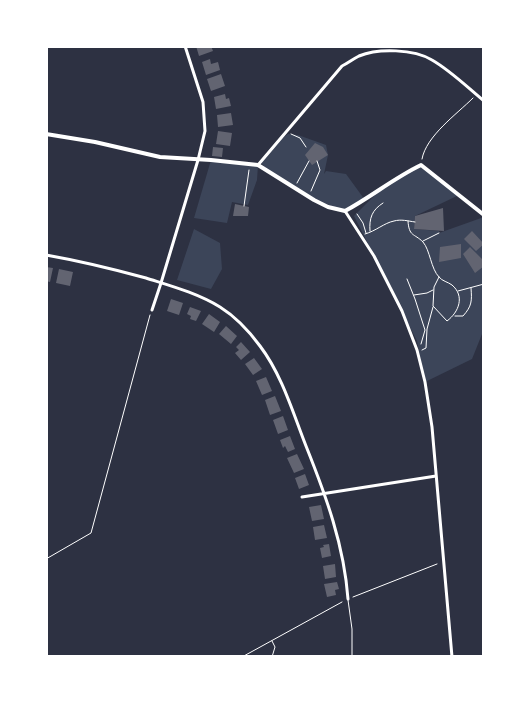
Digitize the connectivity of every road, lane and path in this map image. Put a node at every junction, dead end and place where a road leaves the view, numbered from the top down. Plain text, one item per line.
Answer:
1 (185, 46) edge
2 (476, 95) junction
3 (484, 102) edge
4 (285, 132) junction
5 (46, 134) edge
6 (306, 147) dead end
7 (198, 160) junction
8 (309, 161) dead end
9 (317, 161) dead end
10 (250, 164) junction
11 (258, 165) junction
12 (421, 165) junction
13 (294, 188) junction
14 (308, 197) junction
15 (384, 203) dead end
16 (244, 206) dead end
17 (345, 211) junction
18 (356, 214) dead end
19 (484, 215) edge
20 (408, 221) junction
21 (414, 222) dead end
22 (371, 232) junction
23 (366, 233) junction
24 (439, 233) dead end
25 (360, 235) junction
26 (422, 242) junction
27 (46, 255) edge
28 (438, 277) junction
29 (407, 279) dead end
30 (161, 283) junction
31 (484, 284) edge
32 (471, 288) junction
33 (434, 290) junction
34 (457, 291) junction
35 (414, 295) junction
36 (433, 306) junction
37 (152, 310) joint
38 (454, 316) junction
39 (417, 350) junction
40 (436, 476) junction
41 (325, 493) junction
42 (302, 497) dead end
43 (46, 559) edge
44 (443, 562) junction
45 (348, 599) junction
46 (272, 641) junction
47 (242, 657) edge
48 (272, 657) edge
49 (352, 657) edge
50 (452, 657) edge

1 - 7 street
2 - 3 street
2 - 4 street
2 - 12 path
4 - 6 path
4 - 11 street
5 - 7 street
7 - 10 street
7 - 30 street
8 - 13 path
9 - 14 path
10 - 11 street
10 - 16 path
11 - 13 street
12 - 17 street
12 - 19 street
13 - 14 street
14 - 17 street
15 - 22 path
17 - 25 street
18 - 23 path
20 - 21 path
20 - 22 path
20 - 26 path
22 - 23 path
23 - 25 path
24 - 26 path
25 - 39 street
26 - 28 path
27 - 30 street
28 - 33 path
28 - 34 path
29 - 35 path
30 - 37 street
30 - 41 street
31 - 32 path
32 - 34 path
32 - 38 path
33 - 35 path
33 - 36 path
34 - 38 path
35 - 39 path
36 - 38 path
36 - 39 path
37 - 43 path
39 - 40 street
40 - 41 street
40 - 44 street
41 - 42 street
41 - 45 street
44 - 45 path
44 - 50 street
45 - 46 path
45 - 49 lane
46 - 47 path
46 - 48 path

